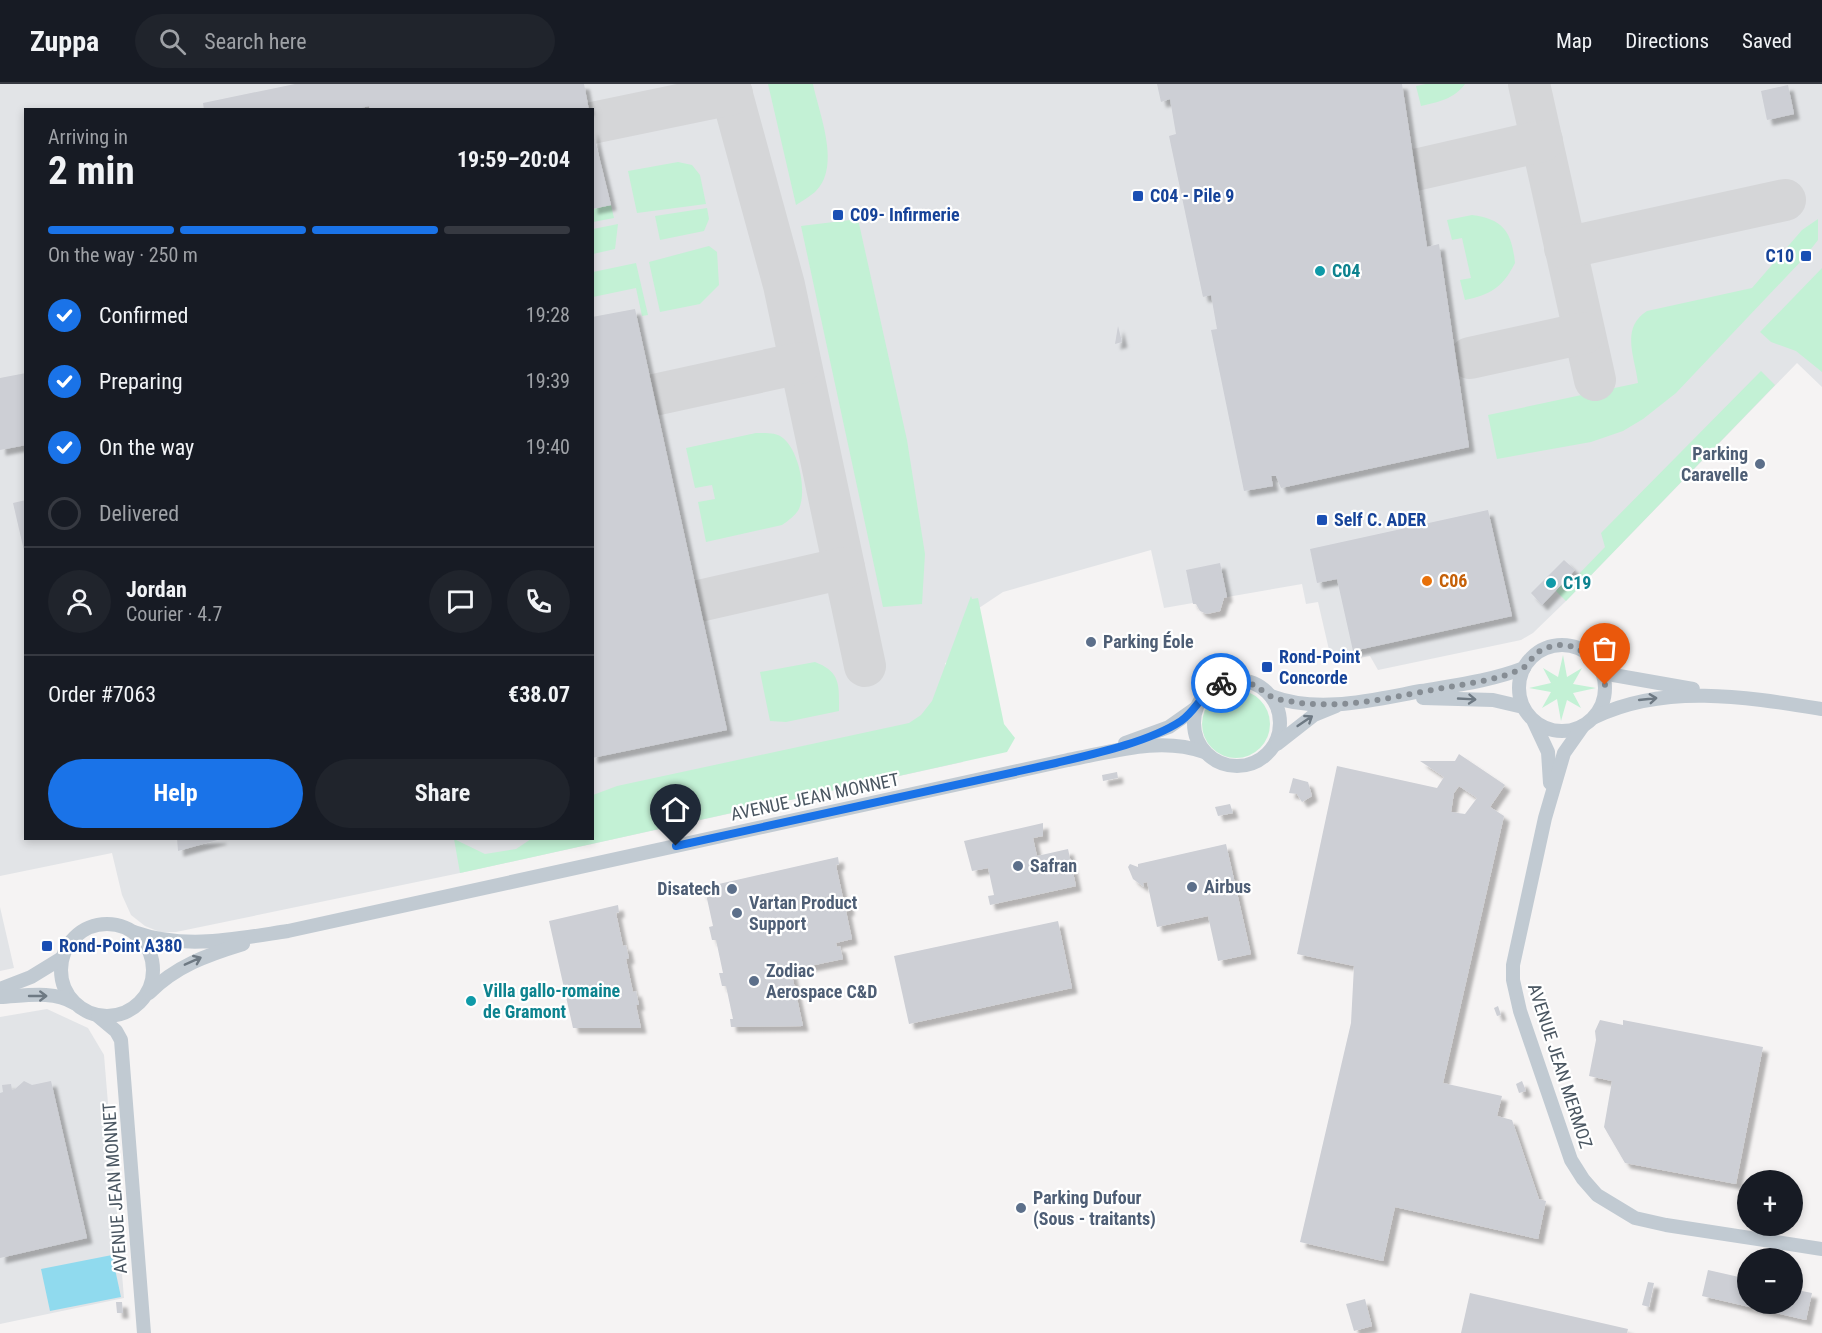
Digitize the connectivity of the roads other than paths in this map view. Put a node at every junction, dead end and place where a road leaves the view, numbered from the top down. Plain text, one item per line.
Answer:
1 (1524, 668) junction
2 (1602, 673) junction
3 (1270, 696) junction
4 (1730, 697) junction
5 (1388, 698) junction
6 (1341, 704) junction
7 (1523, 707) junction
8 (1196, 708) junction
9 (1822, 709) edge
10 (1534, 721) junction
11 (1588, 722) junction
12 (1274, 746) junction
13 (1204, 752) junction
14 (1068, 760) junction
15 (1545, 818) junction
16 (288, 931) junction
17 (134, 932) junction
18 (62, 957) junction
19 (0, 989) edge
20 (146, 996) junction
21 (0, 997) edge
22 (74, 1003) junction
23 (132, 1010) junction
24 (98, 1016) junction
25 (121, 1040) junction
26 (1822, 1249) edge
27 (144, 1333) edge

1 - 2 street
1 - 5 street
1 - 7 street
2 - 4 street
2 - 11 street
3 - 6 street
3 - 8 street
3 - 12 street
4 - 9 street
11 -> 4 street
5 - 6 street
5 -> 7 street
12 -> 6 street
7 - 10 street
8 - 13 street
8 - 14 street, AVENUE JEAN MONNET
10 - 11 street
10 - 15 street, AVENUE JEAN MERMOZ
11 - 15 street, AVENUE JEAN MERMOZ
12 - 13 street
13 - 14 street, AVENUE JEAN MONNET
14 - 16 street, AVENUE JEAN MONNET
15 - 26 street, AVENUE JEAN MERMOZ
16 - 17 street, AVENUE JEAN MONNET
20 -> 16 street, AVENUE JEAN MONNET
17 - 18 street
17 - 20 street
18 - 19 street
18 - 22 street
20 - 23 street
21 -> 22 street
22 - 24 street
23 - 24 street
23 - 25 street, AVENUE JEAN MONNET
24 - 25 street
25 - 27 street, AVENUE JEAN MONNET

